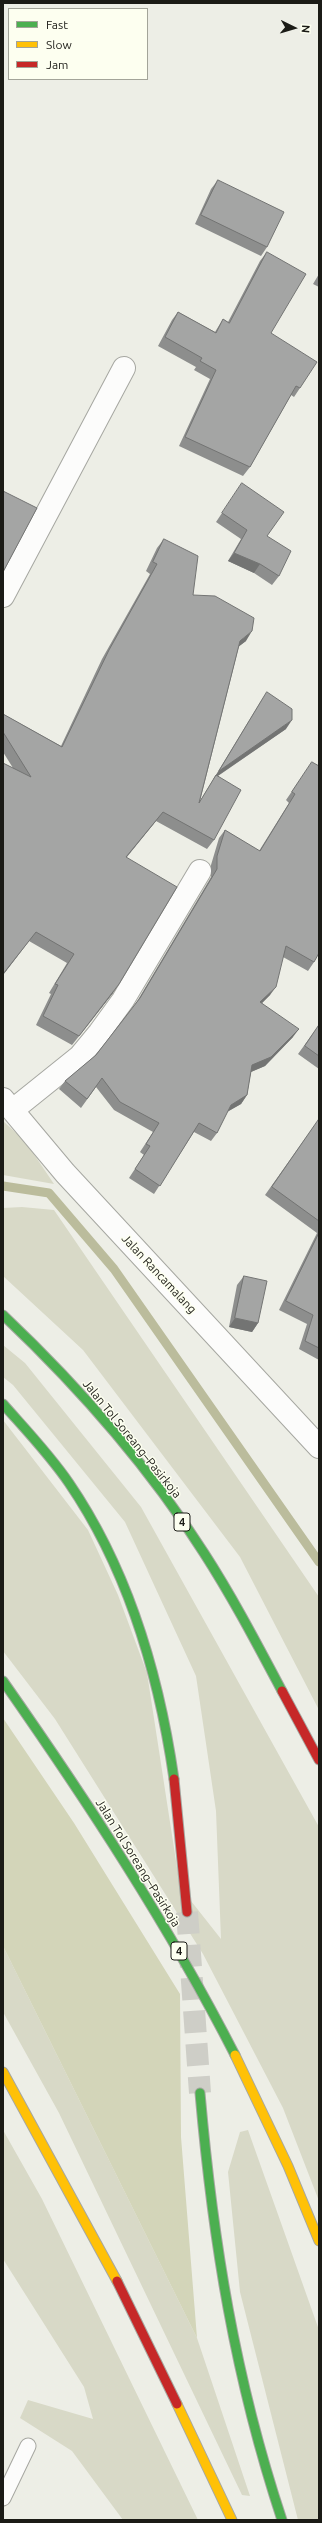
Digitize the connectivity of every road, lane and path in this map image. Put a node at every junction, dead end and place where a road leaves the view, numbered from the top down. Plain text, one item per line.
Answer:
1 (124, 368) dead end
2 (3, 596) edge
3 (200, 871) dead end
4 (8, 1104) edge
5 (3, 1315) edge
6 (3, 1404) edge
7 (319, 1447) edge
8 (3, 1680) edge
9 (319, 1760) edge
10 (187, 1912) tunnel mouth
11 (3, 2072) edge
12 (200, 2093) tunnel mouth
13 (319, 2241) edge
14 (28, 2446) dead end
15 (3, 2498) edge
16 (230, 2517) edge
17 (282, 2520) edge

1 - 2 street
3 - 4 street
4 - 7 street, Jalan Rancamalang
5 - 9 highway, Jalan Tol Soreang–Pasirkoja / 4
6 - 10 highway
8 - 13 highway, Jalan Tol Soreang–Pasirkoja / 4
11 - 16 highway
12 - 17 highway
14 - 15 lane

